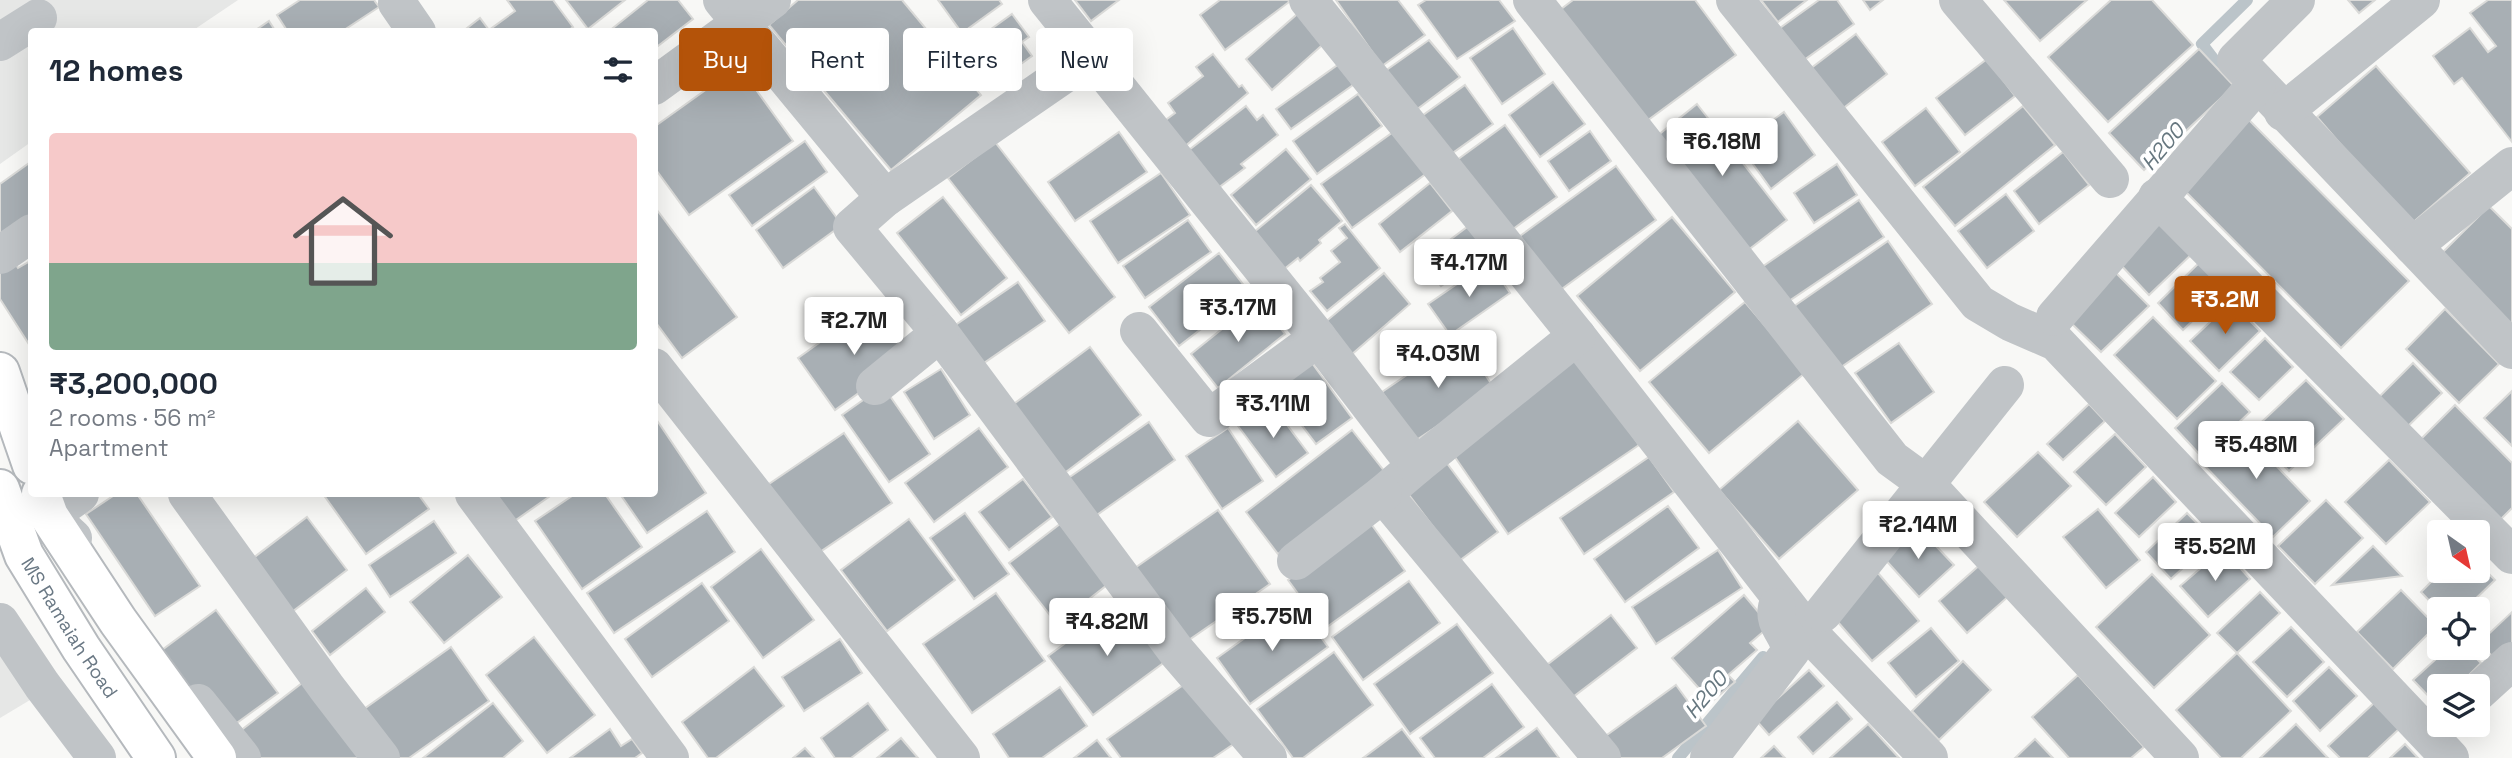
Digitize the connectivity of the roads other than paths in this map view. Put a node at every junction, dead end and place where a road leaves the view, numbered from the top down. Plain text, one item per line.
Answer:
1 (772, 0) edge
2 (1047, 0) edge
3 (1308, 0) edge
4 (1532, 0) edge
5 (1735, 0) edge
6 (1958, 0) edge
7 (2296, 0) edge
8 (2421, 0) edge
9 (732, 12) edge
10 (38, 18) dead end
11 (1070, 28) edge
12 (0, 43) edge
13 (658, 82) edge
14 (2257, 84) junction
15 (1040, 91) edge
16 (1121, 91) edge
17 (2283, 111) junction
18 (2512, 166) edge
19 (2110, 179) dead end
20 (2157, 197) junction
21 (885, 198) junction
22 (28, 236) edge
23 (2413, 246) junction
24 (0, 255) edge
25 (2054, 317) dead end
26 (1139, 331) dead end
27 (940, 333) junction
28 (1577, 336) junction
29 (1318, 338) junction
30 (2512, 350) edge
31 (0, 372) edge
32 (658, 372) edge
33 (2005, 385) dead end
34 (875, 386) dead end
35 (28, 453) edge
36 (1416, 466) junction
37 (1925, 483) junction
38 (0, 489) edge
39 (1383, 494) junction
40 (70, 497) edge
41 (189, 497) edge
42 (476, 497) edge
43 (45, 505) edge
44 (2512, 555) edge
45 (1296, 561) dead end
46 (1780, 597) junction
47 (1823, 613) dead end
48 (0, 622) edge
49 (2512, 660) edge
50 (2490, 681) edge
51 (2441, 740) edge
52 (97, 758) edge
53 (156, 758) edge
54 (217, 758) edge
55 (242, 758) edge
56 (381, 758) edge
57 (670, 758) edge
58 (961, 758) edge
59 (1268, 758) edge
60 (1602, 758) edge
61 (1709, 758) edge
62 (1929, 758) edge
63 (2180, 758) edge

1 - 9 street
2 - 11 street
3 - 28 street
4 - 37 street
5 - 51 street
6 - 19 street
7 - 14 street
8 - 17 street
9 - 13 street
9 - 21 street
10 - 12 street
14 - 17 street
14 - 20 street
15 - 21 street
16 - 29 street
17 - 23 street
18 - 23 street
20 - 25 street
20 - 44 street
21 - 27 street
22 - 24 street
23 - 30 street
26 - 29 street
27 - 34 street
27 - 59 street
28 - 36 street
28 - 46 street
29 - 36 street
31 - 35 main road
32 - 58 street
33 - 37 street
36 - 39 street
37 - 47 street
37 - 63 street
38 - 53 main road, MS Ramaiah Road
39 - 45 street
39 - 60 street
40 - 43 street
41 - 56 street
42 - 57 street
43 - 54 main road
43 - 55 street
46 - 61 street
46 - 62 street
48 - 52 street
49 - 50 street

